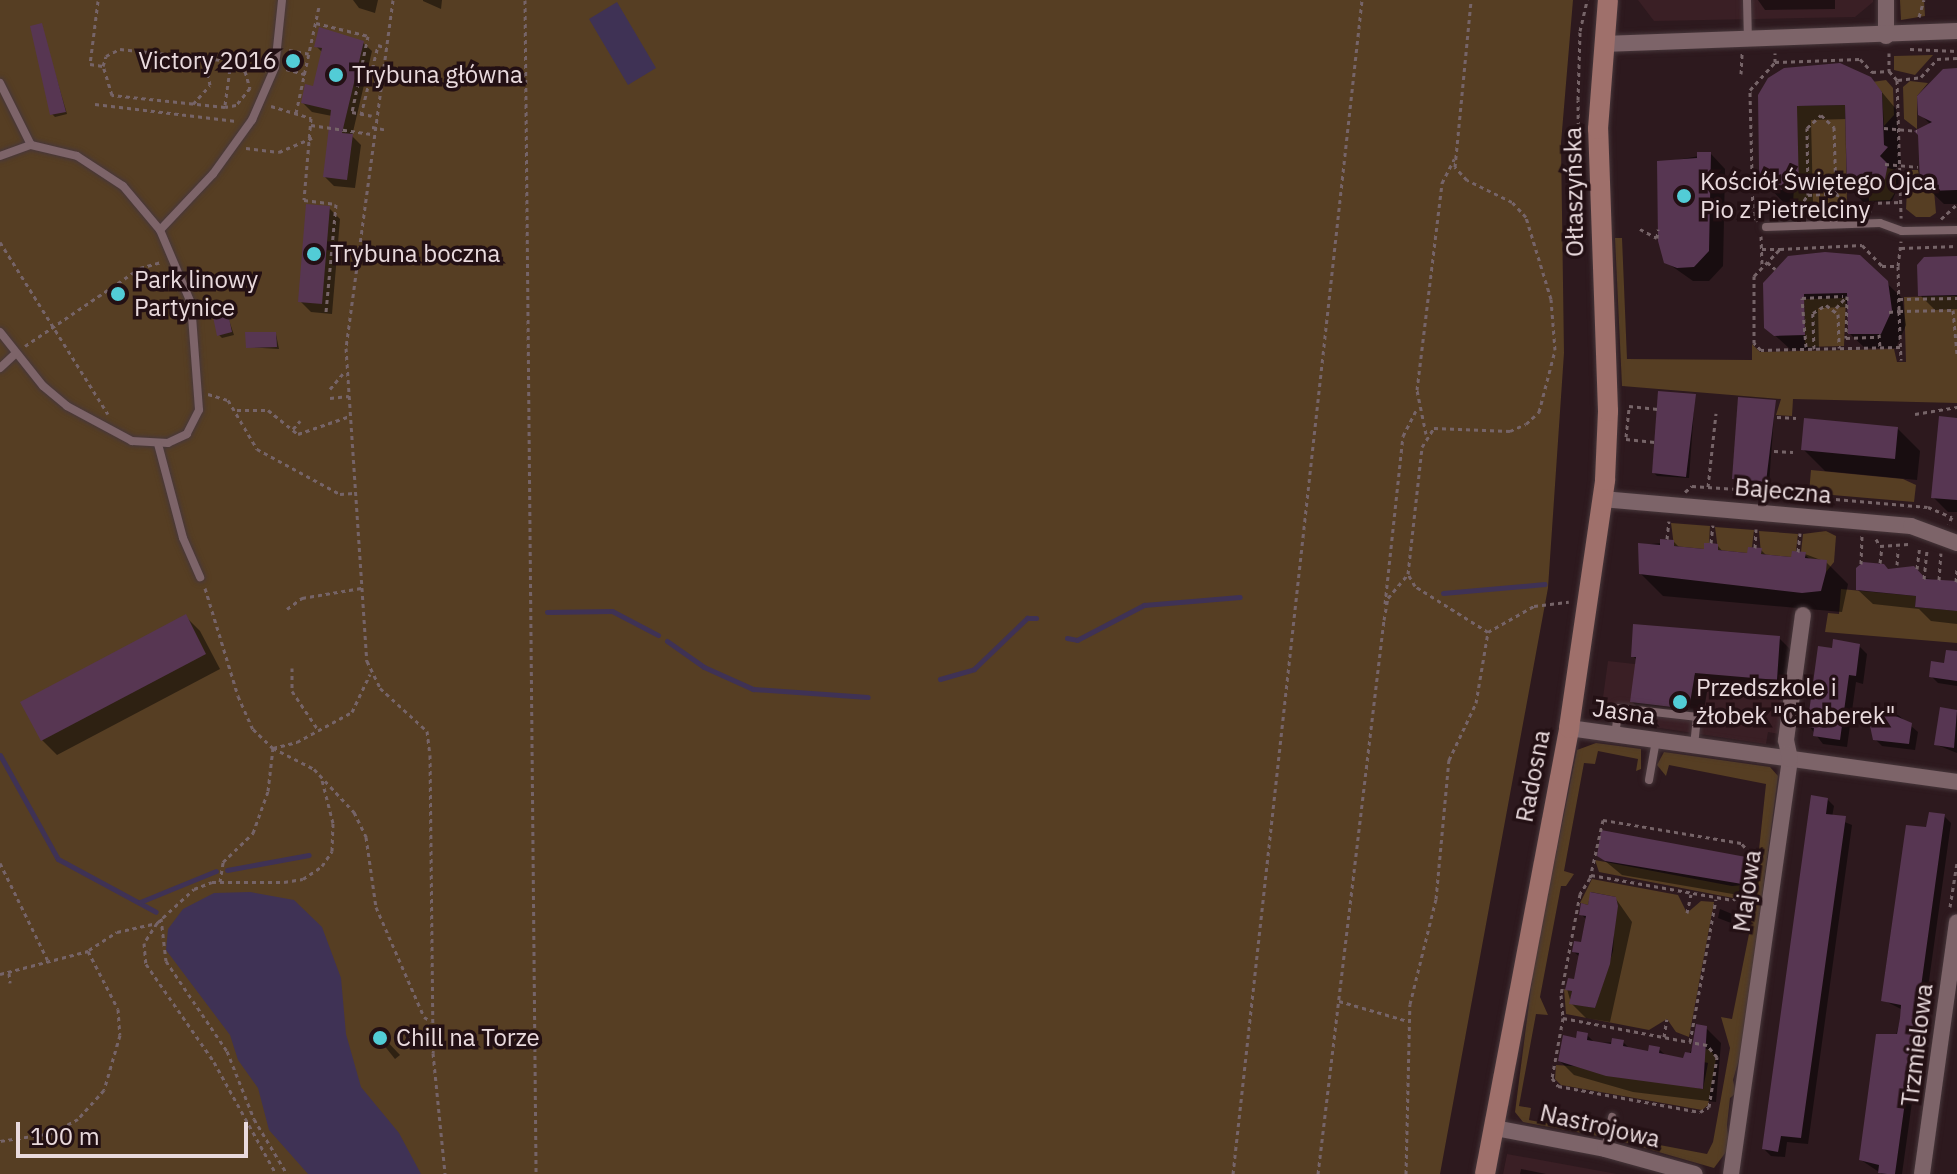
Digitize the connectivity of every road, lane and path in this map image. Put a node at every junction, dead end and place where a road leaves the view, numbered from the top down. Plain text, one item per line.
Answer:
1 (282, 0) edge
2 (393, 0) edge
3 (525, 0) edge
4 (1362, 0) edge
5 (1471, 0) edge
6 (1587, 0) edge
7 (1608, 0) edge
8 (1747, 0) edge
9 (1886, 0) edge
10 (1924, 0) edge
11 (98, 1) edge
12 (319, 7) dead end
13 (1587, 10) dead end
14 (1919, 17) dead end
15 (316, 23) junction
16 (1957, 31) edge
17 (1886, 36) junction
18 (1744, 41) junction
19 (367, 43) junction
20 (1603, 44) junction
21 (378, 45) junction
22 (278, 48) junction
23 (387, 48) junction
24 (1775, 50) dead end
25 (1957, 51) edge
26 (309, 54) junction
27 (197, 56) junction
28 (1957, 58) edge
29 (231, 61) junction
30 (1775, 62) junction
31 (103, 66) junction
32 (275, 67) junction
33 (1889, 71) junction
34 (1872, 72) junction
35 (305, 74) junction
36 (1741, 74) dead end
37 (1764, 75) junction
38 (1923, 75) junction
39 (359, 77) junction
40 (1870, 78) dead end
41 (370, 79) junction
42 (1897, 80) junction
43 (1771, 81) dead end
44 (380, 82) junction
45 (1929, 82) dead end
46 (0, 83) edge
47 (259, 103) junction
48 (95, 104) dead end
49 (192, 104) junction
50 (225, 107) junction
51 (296, 114) junction
52 (361, 115) junction
53 (373, 117) junction
54 (311, 125) junction
55 (372, 127) junction
56 (246, 128) junction
57 (1884, 128) dead end
58 (1899, 128) junction
59 (387, 130) dead end
60 (1751, 131) junction
61 (1758, 131) dead end
62 (1917, 131) dead end
63 (371, 134) junction
64 (312, 138) junction
65 (31, 145) junction
66 (234, 146) junction
67 (0, 156) edge
68 (1454, 159) junction
69 (1885, 164) dead end
70 (1900, 164) junction
71 (1752, 166) junction
72 (1759, 166) dead end
73 (1918, 167) dead end
74 (1836, 193) junction
75 (1808, 195) junction
76 (1901, 202) junction
77 (1957, 204) edge
78 (1783, 214) dead end
79 (1915, 219) dead end
80 (1928, 219) dead end
81 (1902, 220) junction
82 (1766, 227) dead end
83 (1640, 229) dead end
84 (1658, 229) dead end
85 (160, 230) junction
86 (1957, 230) edge
87 (1902, 231) junction
88 (0, 242) edge
89 (1940, 246) junction
90 (1957, 246) edge
91 (1824, 247) junction
92 (1900, 248) junction
93 (1762, 249) junction
94 (1780, 249) junction
95 (1824, 255) dead end
96 (1941, 256) dead end
97 (176, 258) junction
98 (1767, 262) junction
99 (1879, 263) junction
100 (1898, 266) junction
101 (1875, 267) dead end
102 (1762, 268) junction
103 (1775, 269) dead end
104 (1843, 296) junction
105 (1957, 298) edge
106 (1899, 299) junction
107 (1836, 308) junction
108 (1955, 310) edge
109 (1899, 311) junction
110 (326, 312) dead end
111 (1756, 312) junction
112 (1889, 312) dead end
113 (1763, 313) dead end
114 (52, 326) junction
115 (0, 332) edge
116 (1900, 347) junction
117 (1839, 348) junction
118 (1880, 348) junction
119 (1806, 349) junction
120 (1814, 349) junction
121 (16, 353) junction
122 (1957, 354) edge
123 (1901, 360) dead end
124 (0, 368) edge
125 (347, 369) junction
126 (1606, 384) joint
127 (330, 389) dead end
128 (201, 393) junction
129 (349, 396) junction
130 (330, 398) dead end
131 (1418, 406) junction
132 (1957, 407) edge
133 (1658, 409) dead end
134 (237, 410) junction
135 (1716, 413) dead end
136 (1915, 414) dead end
137 (350, 416) junction
138 (1777, 417) dead end
139 (1796, 418) dead end
140 (300, 421) dead end
141 (293, 429) junction
142 (110, 432) junction
143 (1426, 434) junction
144 (1626, 439) junction
145 (1655, 442) dead end
146 (158, 444) junction
147 (1774, 451) dead end
148 (1625, 452) dead end
149 (1793, 452) dead end
150 (1708, 487) dead end
151 (354, 493) junction
152 (1602, 499) junction
153 (1669, 521) dead end
154 (1713, 525) dead end
155 (1756, 529) dead end
156 (1862, 532) dead end
157 (1800, 533) dead end
158 (1667, 539) dead end
159 (1920, 542) dead end
160 (1711, 543) dead end
161 (1957, 543) edge
162 (1882, 546) dead end
163 (1928, 546) dead end
164 (1899, 547) dead end
165 (1755, 548) dead end
166 (1798, 552) dead end
167 (1941, 553) dead end
168 (1880, 563) dead end
169 (1861, 564) dead end
170 (1897, 565) dead end
171 (1957, 566) edge
172 (1917, 569) dead end
173 (1408, 574) junction
174 (200, 577) joint
175 (1924, 579) dead end
176 (1939, 580) dead end
177 (1956, 582) edge
178 (361, 588) junction
179 (1545, 603) dead end
180 (287, 609) dead end
181 (1803, 615) dead end
182 (1384, 620) junction
183 (1488, 632) junction
184 (292, 668) dead end
185 (370, 673) junction
186 (1569, 728) junction
187 (319, 731) junction
188 (1615, 735) junction
189 (1656, 741) junction
190 (1694, 747) junction
191 (273, 748) junction
192 (1790, 759) junction
193 (321, 776) junction
194 (1649, 780) dead end
195 (1957, 782) edge
196 (0, 863) edge
197 (1591, 875) junction
198 (220, 882) junction
199 (1691, 894) junction
200 (1716, 899) junction
201 (1687, 913) dead end
202 (161, 918) junction
203 (1957, 922) edge
204 (157, 923) junction
205 (88, 951) junction
206 (49, 963) junction
207 (9, 973) junction
208 (0, 974) edge
209 (10, 983) dead end
210 (1339, 1001) junction
211 (1563, 1018) junction
212 (1667, 1019) dead end
213 (1950, 1020) edge
214 (1408, 1021) junction
215 (433, 1022) junction
216 (1664, 1037) junction
217 (1690, 1042) junction
218 (1612, 1117) dead end
219 (1495, 1128) junction
220 (0, 1141) edge
221 (1605, 1149) junction
222 (276, 1174) edge
223 (287, 1174) edge
224 (445, 1174) edge
225 (536, 1174) edge
226 (1233, 1174) edge
227 (1318, 1174) edge
228 (1406, 1174) edge
229 (1485, 1174) edge
230 (1695, 1174) edge
231 (1731, 1174) edge
232 (1922, 1174) edge

1 - 22 lane
2 - 23 path
3 - 225 path
4 - 226 path
5 - 68 path
6 - 13 path
7 - 20 street, Ołtaszyńska
8 - 18 lane
9 - 17 street
10 - 14 path
11 - 31 path
12 - 15 path
15 - 19 path
15 - 26 path
16 - 17 street
17 - 18 street
18 - 20 street
18 - 36 path
19 - 21 path
19 - 39 path
20 - 126 street, Ołtaszyńska
21 - 23 path
21 - 41 path
22 - 26 path
22 - 32 lane
23 - 44 path
24 - 30 path
25 - 33 path
26 - 35 path
27 - 29 path
27 - 31 path
27 - 49 path
28 - 38 path
29 - 50 path
29 - 50 path
30 - 34 path
30 - 37 path
31 - 49 path
32 - 35 path
32 - 47 lane
33 - 34 path
33 - 42 path
34 - 40 path
35 - 51 path
37 - 43 path
37 - 60 path
38 - 42 path
38 - 45 path
39 - 41 path
39 - 52 path
41 - 44 path
41 - 52 path
42 - 58 path
44 - 53 path
46 - 65 lane
47 - 51 path
47 - 56 lane
48 - 56 path
49 - 50 path
51 - 54 path
52 - 53 path
53 - 55 path
54 - 63 path
54 - 64 path
55 - 59 path
55 - 63 path
56 - 66 lane
57 - 58 path
58 - 62 path
58 - 70 path
60 - 61 path
60 - 71 path
63 - 125 path
64 - 66 path
64 - 110 path
65 - 67 lane
65 - 85 lane
66 - 85 lane
68 - 131 path
68 - 143 path
69 - 70 path
70 - 73 path
70 - 76 path
71 - 72 path
71 - 93 path
74 - 75 path
74 - 75 path
74 - 76 path
75 - 78 path
76 - 81 path
77 - 80 path
79 - 81 path
81 - 87 path
82 - 87 lane
83 - 84 path
85 - 97 lane
86 - 87 lane
87 - 92 path
88 - 114 path
89 - 90 path
89 - 92 path
89 - 96 path
91 - 94 path
91 - 95 path
91 - 99 path
92 - 100 path
93 - 94 path
93 - 102 path
94 - 98 path
97 - 114 path
97 - 128 lane
98 - 102 path
98 - 103 path
99 - 100 path
99 - 101 path
100 - 106 path
102 - 111 path
104 - 107 path
104 - 118 path
104 - 119 path
105 - 106 path
106 - 109 path
107 - 117 path
107 - 120 path
108 - 109 path
108 - 122 path
109 - 112 path
109 - 116 path
111 - 113 path
111 - 119 path
114 - 121 path
114 - 142 path
115 - 121 lane
116 - 118 path
116 - 123 path
117 - 118 path
117 - 120 path
119 - 120 path
121 - 124 lane
121 - 142 lane
125 - 127 path
125 - 129 path
126 - 152 street, Radosna
128 - 134 path
128 - 146 lane
129 - 130 path
129 - 137 path
131 - 143 path
131 - 182 path
132 - 136 path
133 - 144 path
134 - 141 path
134 - 151 path
135 - 150 path
137 - 141 path
137 - 151 path
138 - 139 path
140 - 141 path
142 - 146 lane
143 - 173 path
144 - 145 path
144 - 148 path
146 - 174 lane
147 - 149 path
151 - 178 path
152 - 161 street, Bajeczna
152 - 186 street, Radosna
153 - 158 path
154 - 160 path
155 - 165 path
156 - 169 path
157 - 166 path
159 - 172 path
162 - 168 path
163 - 175 path
164 - 170 path
167 - 176 path
171 - 177 path
173 - 182 path
173 - 183 path
174 - 191 path
178 - 180 path
178 - 185 path
179 - 183 path
181 - 192 street, Majowa
182 - 210 path
183 - 214 path
184 - 187 path
185 - 187 path
185 - 215 path
186 - 188 street, Jasna
186 - 219 street, Radosna
187 - 191 path
188 - 189 street, Jasna
188 - 190 lane
189 - 190 street, Jasna
189 - 194 lane
190 - 192 street, Jasna
191 - 193 path
191 - 198 path
192 - 195 street, Jasna
192 - 231 street, Majowa
193 - 198 path
193 - 215 path
196 - 206 path
197 - 199 path
197 - 200 path
197 - 211 path
198 - 202 path
199 - 200 path
199 - 201 path
200 - 217 path
202 - 204 path
202 - 223 path
203 - 213 street, Trzmielowa
204 - 205 path
204 - 222 path
205 - 206 path
205 - 220 path
206 - 207 path
207 - 208 path
207 - 209 path
210 - 214 path
210 - 227 path
211 - 216 path
211 - 217 path
212 - 216 path
213 - 232 street, Trzmielowa
214 - 228 path
215 - 224 path
216 - 217 path
218 - 221 lane
219 - 221 street, Nastrojowa
219 - 229 street, Radosna
221 - 230 street, Nastrojowa

